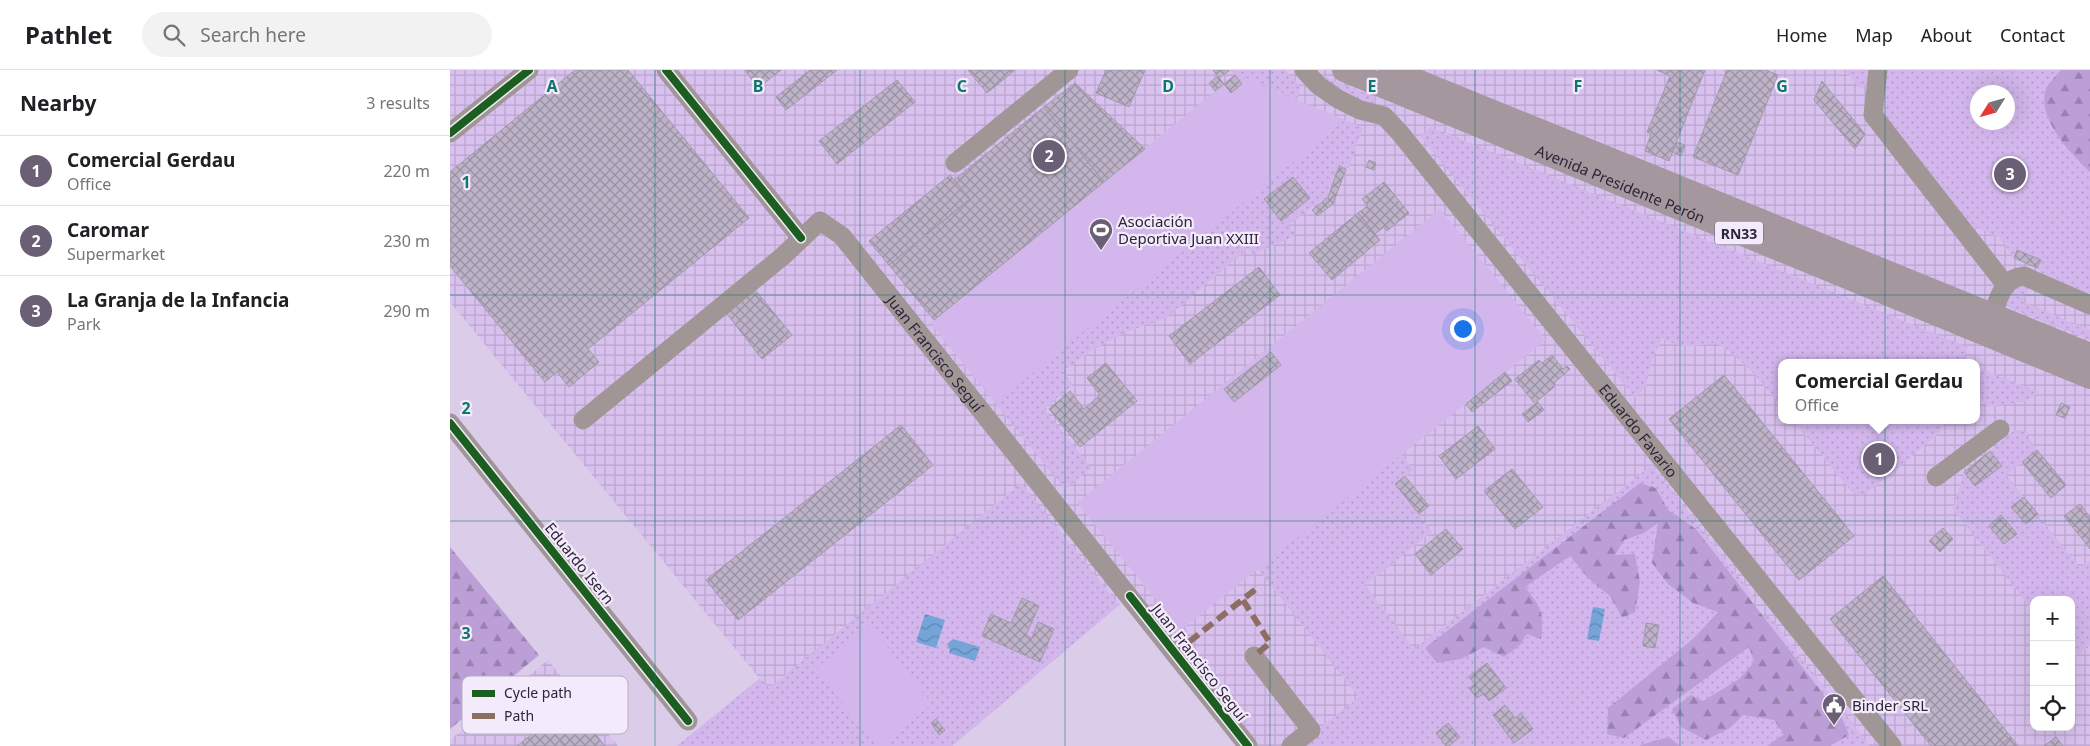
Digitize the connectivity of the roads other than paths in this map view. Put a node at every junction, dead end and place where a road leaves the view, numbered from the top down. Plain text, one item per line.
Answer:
1 (529, 70) edge
2 (666, 70) edge
3 (1068, 70) edge
4 (1304, 70) edge
5 (1344, 70) edge
6 (1878, 70) edge
7 (1390, 76) edge
8 (1314, 78) edge
9 (1384, 116) junction
10 (450, 133) edge
11 (955, 163) dead end
12 (801, 238) junction
13 (2005, 284) junction
14 (2090, 304) edge
15 (1992, 316) junction
16 (2090, 355) edge
17 (2090, 377) edge
18 (583, 420) dead end
19 (450, 423) edge
20 (2000, 429) dead end
21 (1936, 477) dead end
22 (1254, 656) dead end
23 (688, 721) dead end
24 (1248, 746) edge
25 (1291, 746) edge
26 (1892, 746) edge

1 - 10 street
2 - 12 street
3 - 11 street
4 - 8 street
5 - 7 main road, Avenida Presidente Perón / RN33
6 - 13 street
7 - 9 street
7 - 15 main road, Avenida Presidente Perón / RN33
7 - 17 main road, Avenida Presidente Perón / RN33
8 - 9 street
9 - 26 street, Eduardo Favario
12 - 18 street
12 - 24 street, Juan Francisco Seguí
13 - 14 street
13 - 15 street
15 - 16 main road, Avenida Presidente Perón / RN33
19 - 23 street, Eduardo Isern
20 - 21 street
22 - 25 street

